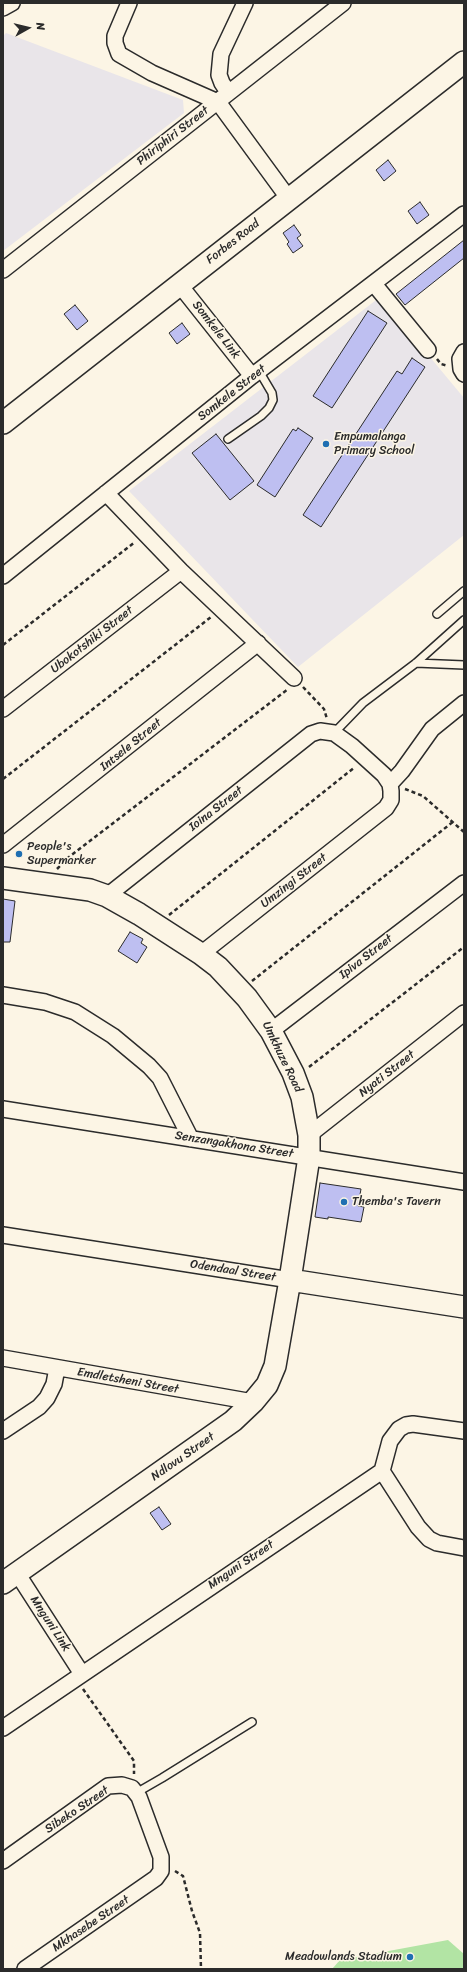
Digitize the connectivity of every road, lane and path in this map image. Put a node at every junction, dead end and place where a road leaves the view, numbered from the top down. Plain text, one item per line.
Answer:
1 (129, 3) edge
2 (245, 3) edge
3 (343, 3) edge
4 (464, 62) edge
5 (223, 97) junction
6 (288, 199) junction
7 (464, 214) edge
8 (3, 270) edge
9 (179, 284) junction
10 (374, 284) junction
11 (428, 350) joint
12 (463, 353) edge
13 (462, 371) edge
14 (256, 374) junction
15 (3, 423) edge
16 (228, 439) dead end
17 (106, 493) junction
18 (145, 534) junction
19 (181, 571) junction
20 (3, 576) edge
21 (464, 591) edge
22 (222, 609) junction
23 (437, 614) dead end
24 (464, 620) edge
25 (258, 643) junction
26 (3, 645) edge
27 (416, 663) junction
28 (464, 665) edge
29 (296, 680) junction
30 (464, 703) edge
31 (3, 709) edge
32 (332, 732) junction
33 (366, 758) junction
34 (3, 779) edge
35 (390, 784) junction
36 (454, 822) junction
37 (464, 832) edge
38 (3, 845) edge
39 (3, 878) edge
40 (42, 883) junction
41 (463, 884) edge
42 (106, 896) junction
43 (156, 925) junction
44 (464, 947) edge
45 (201, 954) junction
46 (241, 990) junction
47 (3, 995) edge
48 (464, 1013) edge
49 (271, 1031) junction
50 (294, 1078) junction
51 (3, 1109) edge
52 (309, 1135) junction
53 (191, 1138) junction
54 (309, 1157) junction
55 (464, 1182) edge
56 (3, 1235) edge
57 (290, 1280) junction
58 (464, 1307) edge
59 (3, 1358) edge
60 (57, 1368) junction
61 (253, 1402) junction
62 (3, 1431) edge
63 (464, 1431) edge
64 (382, 1471) junction
65 (464, 1548) edge
66 (10, 1578) edge
67 (79, 1676) junction
68 (252, 1722) dead end
69 (3, 1728) edge
70 (134, 1791) junction
71 (3, 1861) edge
72 (161, 1863) junction
73 (25, 1969) edge
74 (201, 1969) edge

1 - 5 street
2 - 5 street
3 - 5 street, Phiriphiri Street
4 - 6 street, Forbes Road
5 - 6 street
5 - 8 street, Phiriphiri Street
6 - 9 street, Forbes Road
7 - 10 street, Somkele Street
9 - 14 street, Somkele Link
9 - 15 street, Forbes Road
10 - 11 street
10 - 14 street, Somkele Street
11 - 13 path
12 - 13 street
14 - 16 lane
14 - 17 street, Somkele Street
17 - 18 street
17 - 20 street, Somkele Street
18 - 19 street
18 - 26 path
19 - 22 street
19 - 31 street, Ubokotshiki Street
21 - 23 lane
22 - 25 street
22 - 34 path
24 - 27 lane
25 - 29 street
25 - 38 street, Intsele Street
27 - 28 lane
27 - 32 lane
29 - 32 path
29 - 40 path
30 - 35 street
32 - 33 street
32 - 42 street, Ioina Street
33 - 35 street
33 - 43 path
35 - 36 path
35 - 45 street, Umzingi Street
36 - 37 path
36 - 46 path
39 - 40 street, Umkhuze Road
40 - 42 street, Umkhuze Road
41 - 49 street, Ipiva Street
42 - 43 street, Umkhuze Road
43 - 45 street, Umkhuze Road
44 - 50 path
45 - 46 street, Umkhuze Road
46 - 49 street, Umkhuze Road
47 - 53 street
48 - 52 street, Nyati Street
49 - 50 street, Umkhuze Road
50 - 52 street, Umkhuze Road
51 - 53 street, Senzangakhona Street
52 - 54 street, Umkhuze Road
53 - 54 street, Senzangakhona Street
54 - 55 street, Senzangakhona Street
54 - 57 street, Umkhuze Road
56 - 57 street, Odendaal Street
57 - 58 street, Odendaal Street
57 - 61 street, Ndlovu Street
59 - 60 street, Emdletsheni Street
60 - 61 street, Emdletsheni Street
60 - 62 street
61 - 66 street, Ndlovu Street
63 - 64 street
64 - 65 street
64 - 67 street, Mnguni Street
66 - 67 street, Mnguni Link
67 - 69 street, Mnguni Street
67 - 70 path
68 - 70 lane
70 - 71 street, Sibeko Street
70 - 72 street
72 - 73 street, Mkhasebe Street
72 - 74 path

